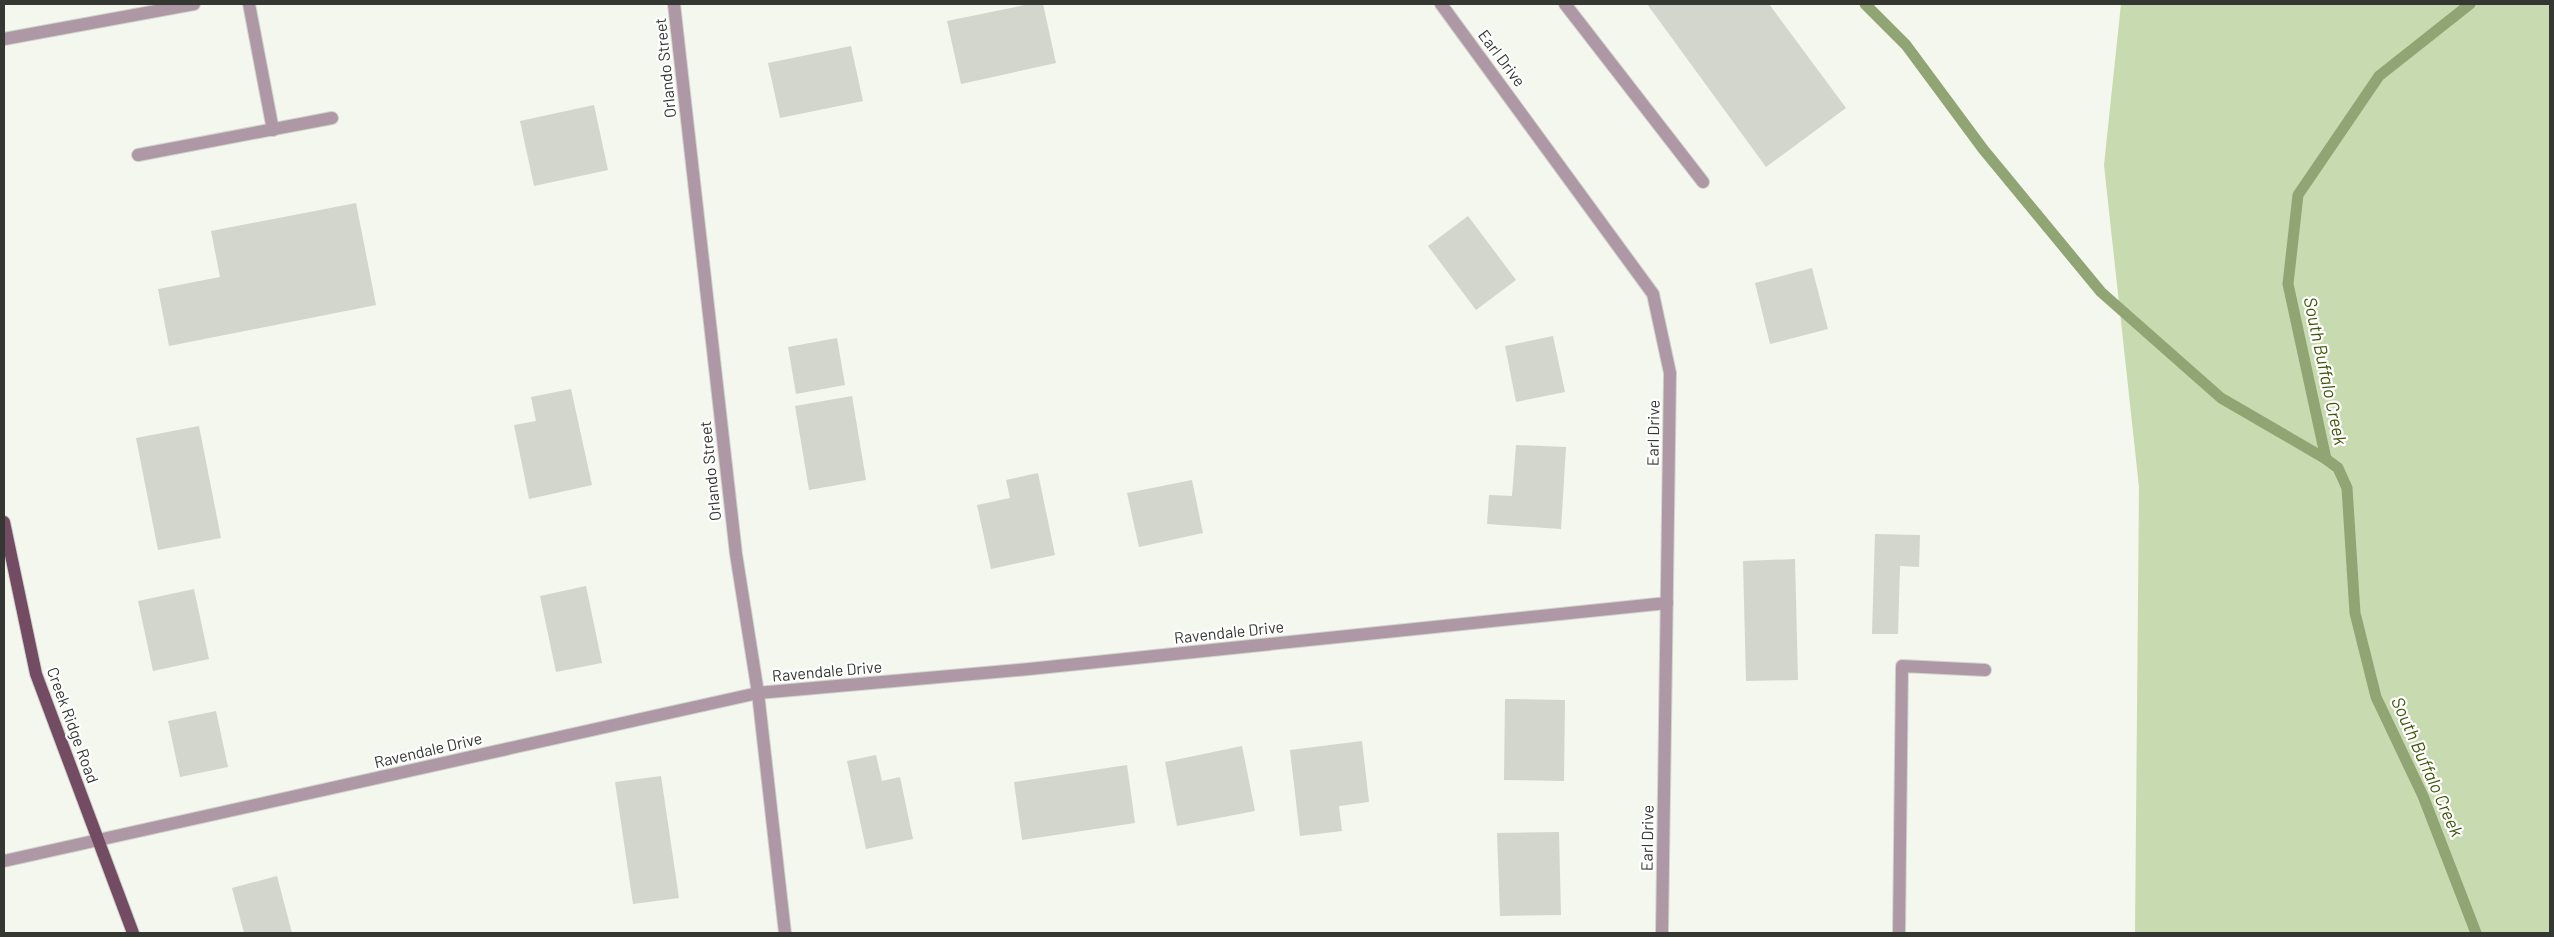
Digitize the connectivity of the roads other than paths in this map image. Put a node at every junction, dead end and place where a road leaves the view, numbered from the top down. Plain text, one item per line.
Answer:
1 (194, 4) edge
2 (250, 4) edge
3 (674, 4) edge
4 (1441, 4) edge
5 (1565, 4) edge
6 (4, 39) edge
7 (332, 118) dead end
8 (273, 130) junction
9 (138, 155) dead end
10 (1703, 182) dead end
11 (4, 522) edge
12 (1667, 603) junction
13 (1985, 670) dead end
14 (758, 693) junction
15 (98, 840) junction
16 (4, 861) edge
17 (134, 933) edge
18 (785, 933) edge
19 (1662, 933) edge
20 (1899, 933) edge

1 - 6 street
2 - 8 street
3 - 14 street, Orlando Street
4 - 12 street, Earl Drive
5 - 10 street
7 - 8 street
8 - 9 street
11 - 15 main road, Creek Ridge Road
12 - 14 street, Ravendale Drive
12 - 19 street, Earl Drive
13 - 20 street
14 - 15 street, Ravendale Drive
14 - 18 street, Orlando Street
15 - 16 street, Ravendale Drive
15 - 17 main road, Creek Ridge Road

